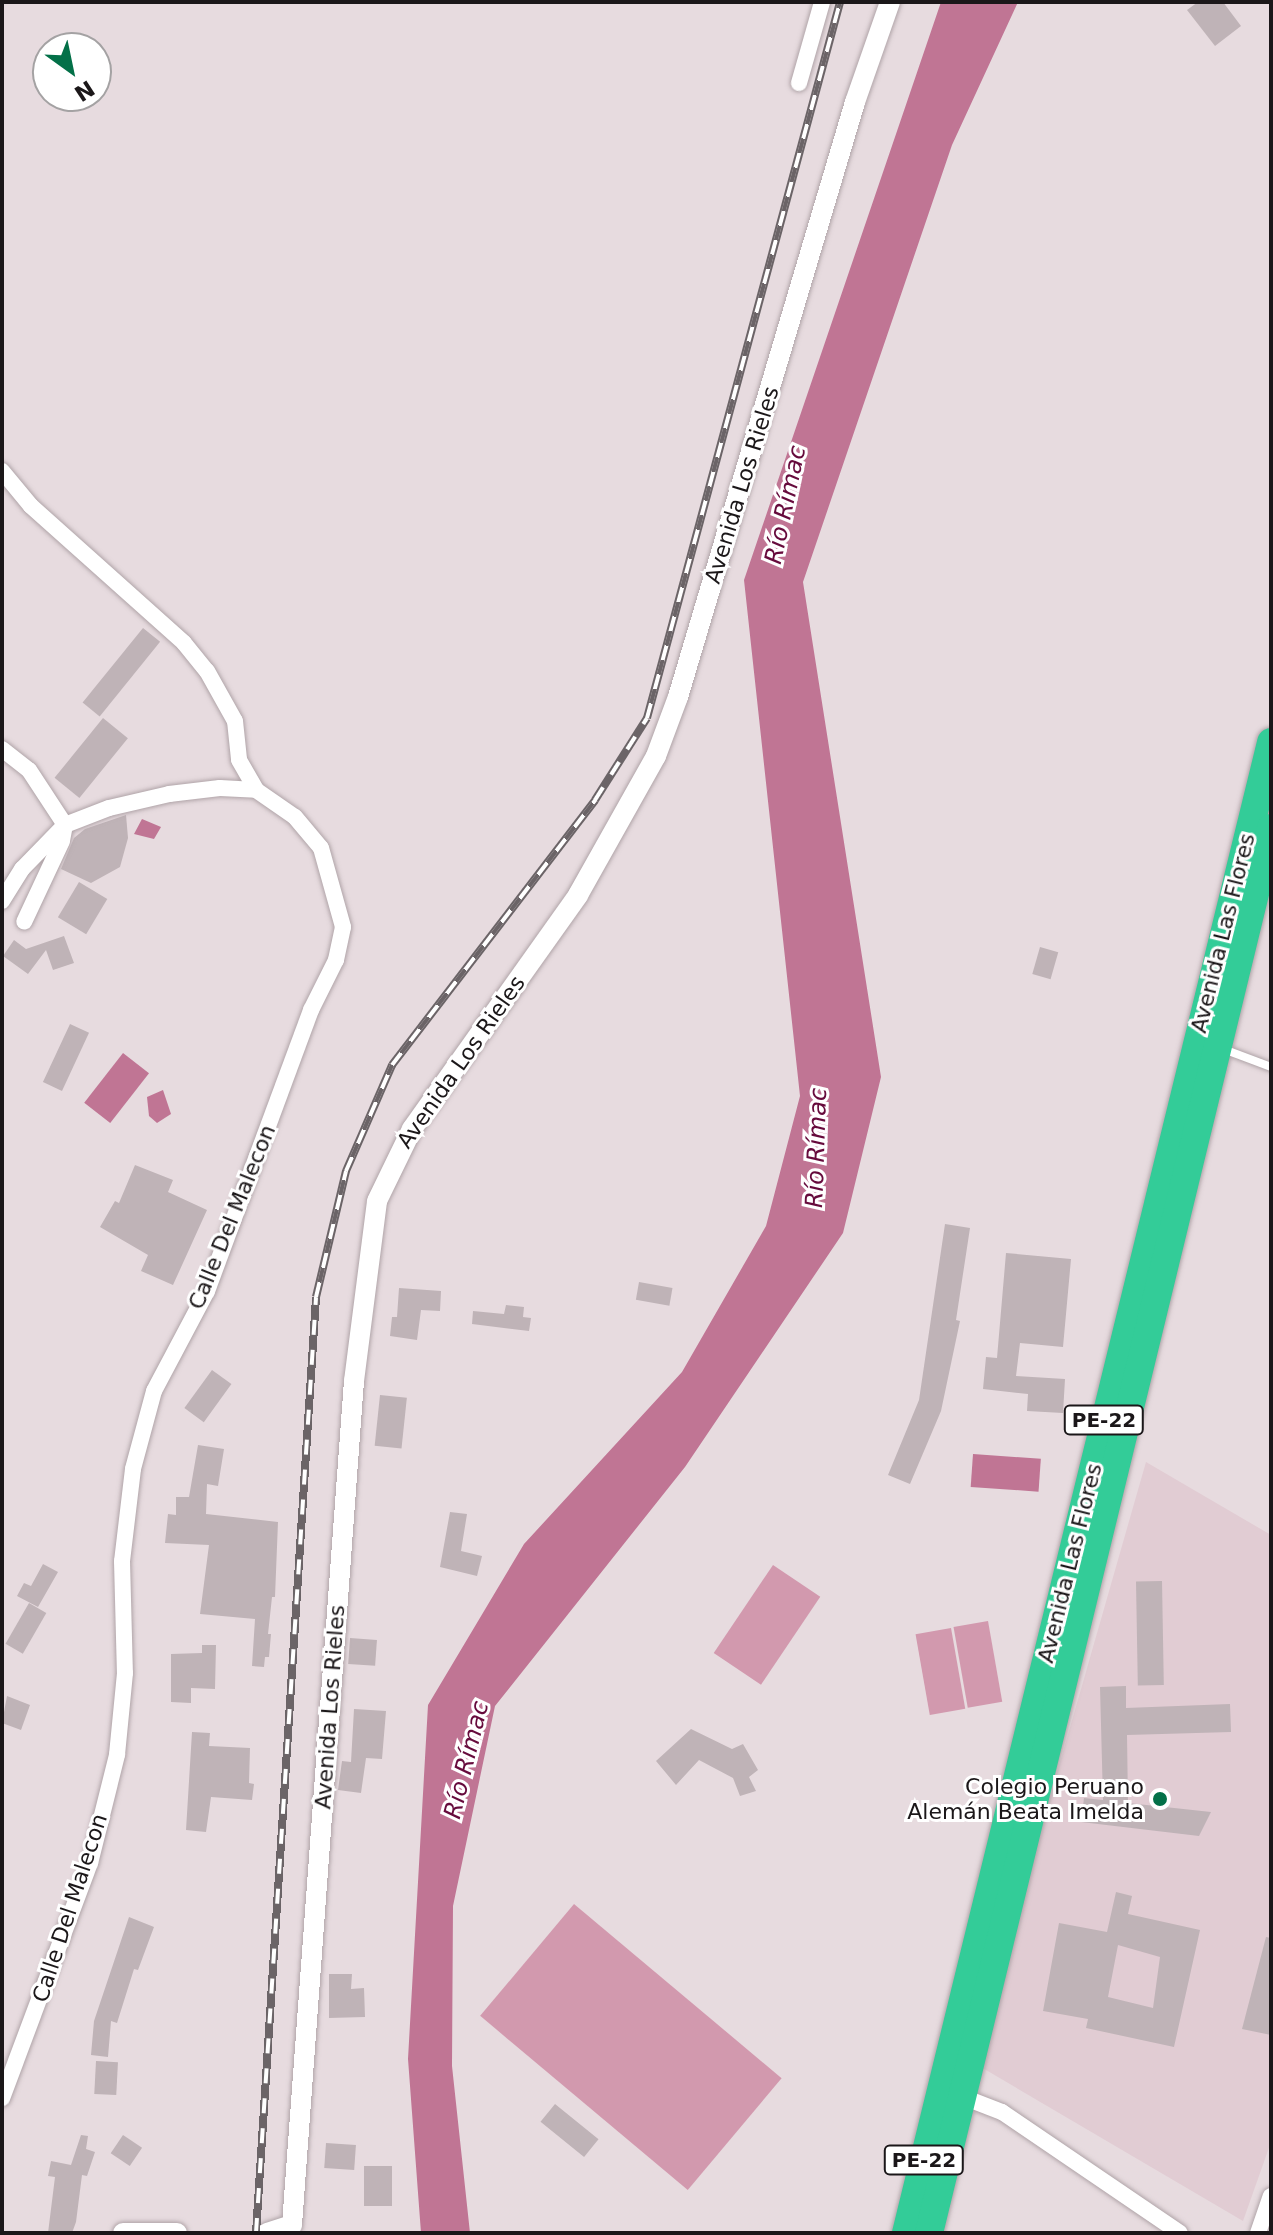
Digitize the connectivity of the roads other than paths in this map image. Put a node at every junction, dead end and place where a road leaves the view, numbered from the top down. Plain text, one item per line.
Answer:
1 (822, 2) edge
2 (890, 2) edge
3 (799, 83) dead end
4 (2, 471) edge
5 (1270, 747) edge
6 (2, 749) edge
7 (256, 790) junction
8 (65, 825) junction
9 (1271, 828) edge
10 (2, 901) edge
11 (24, 922) dead end
12 (1207, 1044) junction
13 (1271, 1067) edge
14 (951, 2092) junction
15 (2, 2098) edge
16 (1271, 2196) edge
17 (123, 2233) edge
18 (177, 2233) edge
19 (267, 2233) edge
20 (906, 2233) edge
21 (929, 2233) edge
22 (1180, 2233) edge
23 (1258, 2233) edge

1 - 3 street
2 - 19 street, Avenida Los Rieles
4 - 7 street
5 - 12 highway, Avenida Las Flores / PE-22
6 - 8 street
7 - 8 street
7 - 15 street, Calle Del Malecon
8 - 10 street
8 - 11 street
9 - 12 highway, Avenida Las Flores / PE-22
12 - 13 lane
12 - 14 highway, Avenida Las Flores / PE-22
14 - 20 highway, Avenida Las Flores / PE-22
14 - 21 highway, Avenida Las Flores / PE-22
14 - 22 street
16 - 23 street
17 - 18 street

